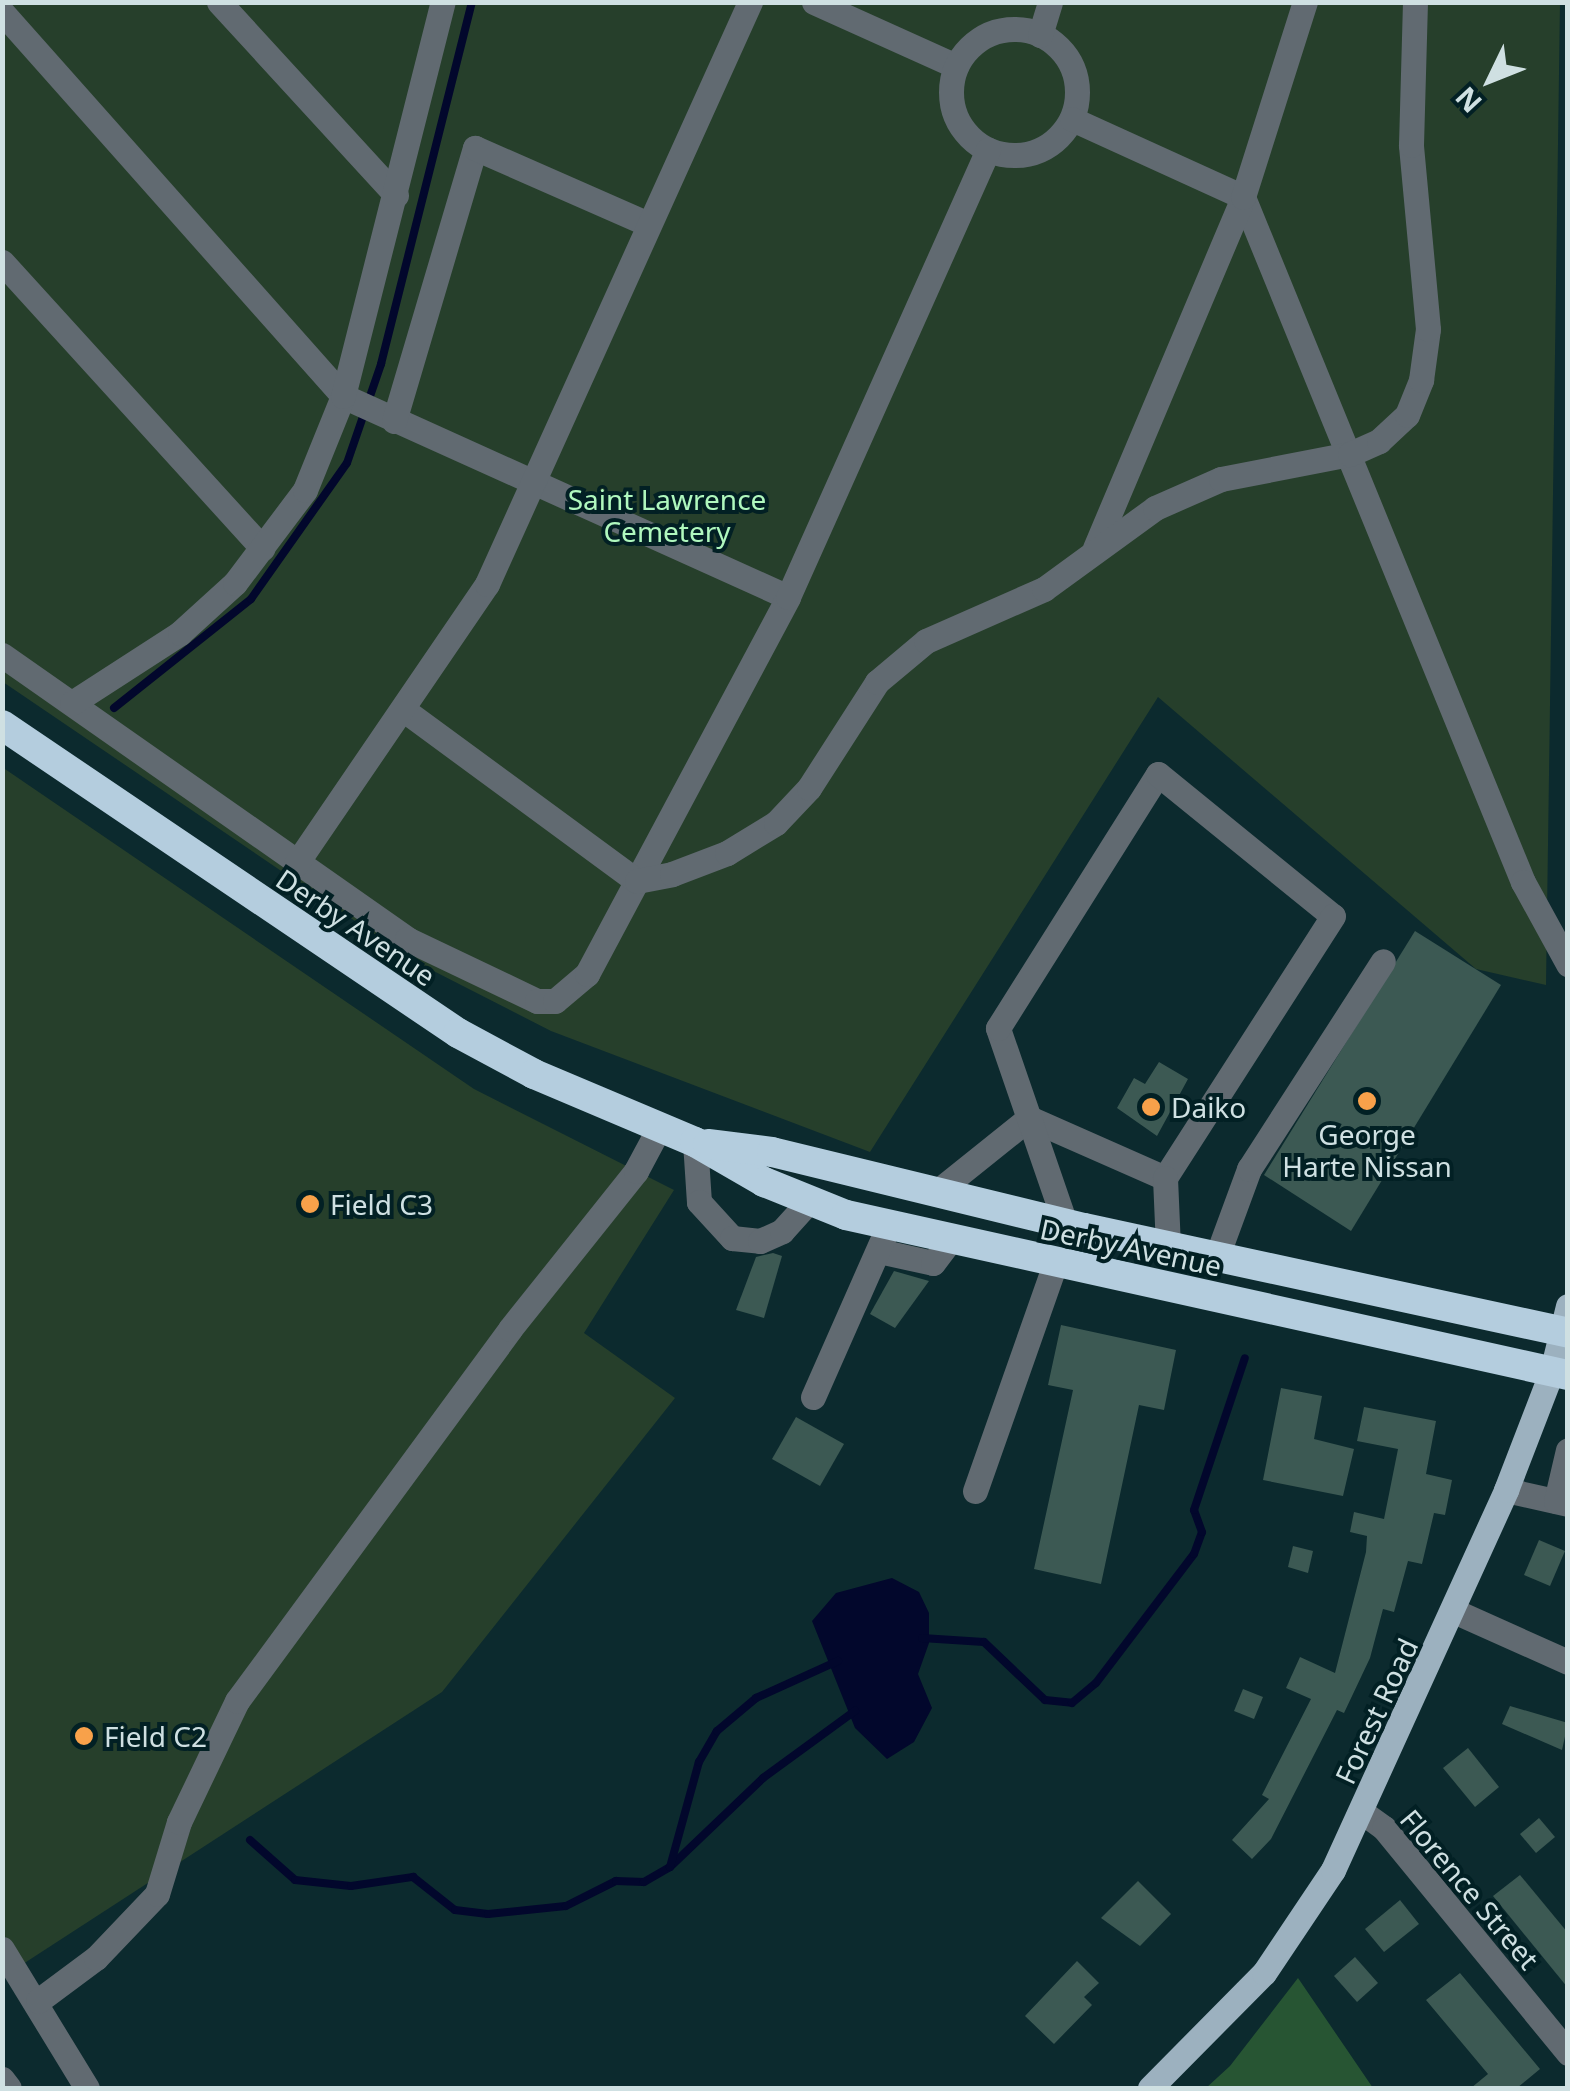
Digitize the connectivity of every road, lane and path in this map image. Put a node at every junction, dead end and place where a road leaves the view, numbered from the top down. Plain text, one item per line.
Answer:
1 (219, 2) edge
2 (443, 2) edge
3 (750, 2) edge
4 (814, 2) edge
5 (1050, 2) edge
6 (1305, 2) edge
7 (1415, 2) edge
8 (2, 12) edge
9 (1040, 34) junction
10 (956, 66) junction
11 (1072, 119) junction
12 (988, 150) junction
13 (396, 194) junction
14 (1243, 197) junction
15 (648, 224) junction
16 (2, 262) edge
17 (368, 409) junction
18 (1350, 454) junction
19 (533, 484) junction
20 (262, 548) junction
21 (1095, 548) junction
22 (788, 597) junction
23 (2, 656) edge
24 (72, 703) junction
25 (404, 710) junction
26 (2, 725) edge
27 (296, 864) junction
28 (637, 881) junction
29 (1383, 961) dead end
30 (1568, 964) edge
31 (1029, 1118) junction
32 (658, 1128) junction
33 (695, 1142) junction
34 (1165, 1178) junction
35 (938, 1192) junction
36 (810, 1200) junction
37 (1066, 1223) junction
38 (884, 1238) junction
39 (1168, 1246) junction
40 (1217, 1256) junction
41 (1055, 1264) junction
42 (1566, 1323) edge
43 (1560, 1373) edge
44 (813, 1397) dead end
45 (1568, 1450) edge
46 (1506, 1490) junction
47 (976, 1492) dead end
48 (1562, 1502) edge
49 (1454, 1612) junction
50 (1568, 1662) edge
51 (1362, 1812) junction
52 (2, 1949) edge
53 (38, 2001) junction
54 (1568, 2054) edge
55 (2, 2079) edge
56 (9, 2088) edge
57 (87, 2088) edge
58 (1150, 2088) edge

1 - 13 street
2 - 13 street
3 - 15 street
4 - 10 street
5 - 9 street
6 - 14 street
7 - 18 street
8 - 17 street
9 - 10 street
9 - 11 street
10 - 12 street
11 - 12 street
11 - 14 street
12 - 22 street
13 - 17 street
14 - 18 street
14 - 21 street
15 - 17 street
15 - 19 street
16 - 20 street
17 - 19 street
17 - 20 street
18 - 21 street
18 - 30 street
19 - 22 street
19 - 25 street
20 - 24 street
21 - 28 street
22 - 28 street
23 - 24 street
24 - 27 street
25 - 27 street
25 - 28 street
26 - 32 highway, Derby Avenue
27 - 28 street
29 - 40 street
31 - 34 street
31 - 34 street
31 - 35 street
31 - 37 street
32 - 33 highway, Derby Avenue
32 - 53 street
33 - 35 highway, Derby Avenue
33 - 36 highway, Derby Avenue
33 - 36 street
34 - 39 street
35 - 37 highway, Derby Avenue
36 - 38 highway, Derby Avenue
37 - 39 highway, Derby Avenue
37 - 41 highway
38 - 41 highway, Derby Avenue
38 - 44 street
39 - 40 highway, Derby Avenue
40 - 42 highway, Derby Avenue
41 - 43 highway, Derby Avenue
41 - 47 street
42 - 43 main road, Forest Road
43 - 46 main road, Forest Road
45 - 48 street
46 - 48 street
46 - 49 main road, Forest Road
49 - 50 street
49 - 51 main road, Forest Road
51 - 54 street, Florence Street
51 - 58 main road, Forest Road
52 - 53 street
53 - 57 street
55 - 56 street

